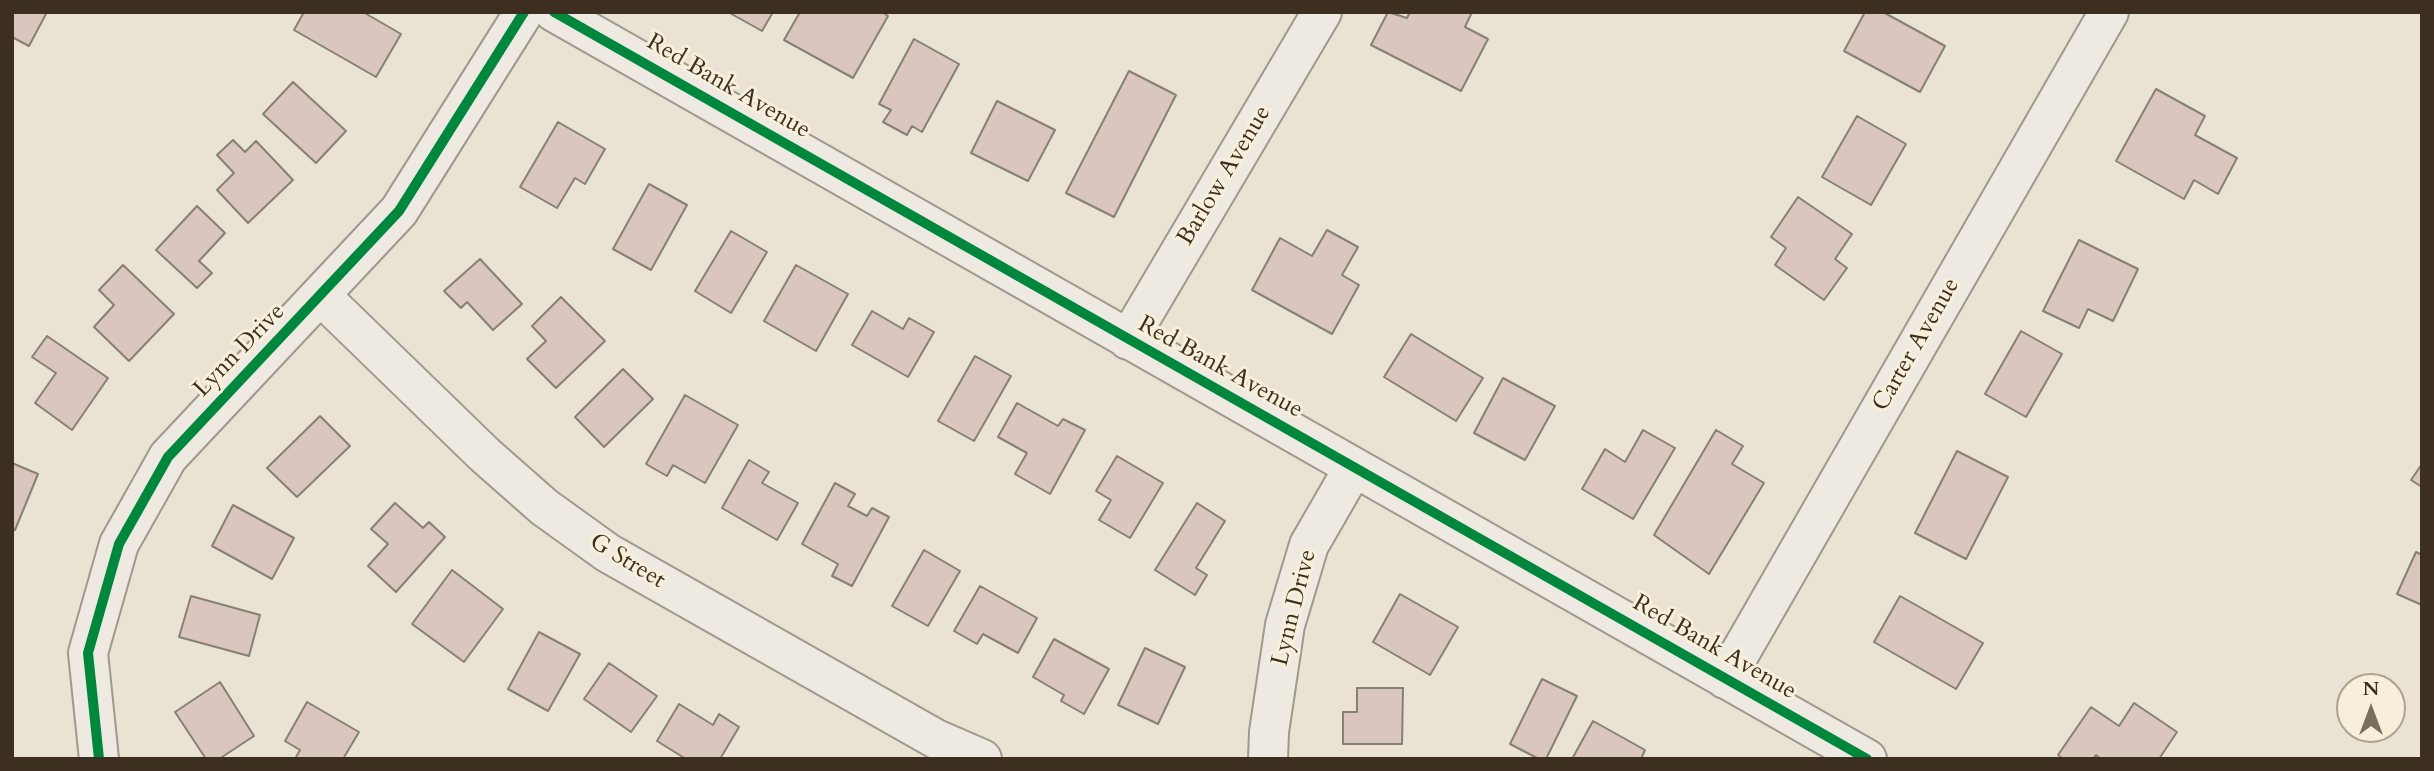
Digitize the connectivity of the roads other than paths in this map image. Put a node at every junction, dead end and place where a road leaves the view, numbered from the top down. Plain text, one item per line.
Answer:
1 (524, 12) edge
2 (554, 12) edge
3 (1322, 12) edge
4 (2109, 12) edge
5 (321, 296) junction
6 (1128, 340) junction
7 (1354, 467) junction
8 (1725, 678) junction
9 (99, 759) edge
10 (982, 759) edge
11 (1268, 759) edge
12 (1867, 759) edge

1 - 5 street, Lynn Drive
2 - 6 street, Red Bank Avenue
3 - 6 street, Barlow Avenue
4 - 8 street, Carter Avenue
5 - 9 street, Lynn Drive
5 - 10 street, G Street
6 - 7 street, Red Bank Avenue
7 - 8 street, Red Bank Avenue
7 - 11 street, Lynn Drive
8 - 12 street, Red Bank Avenue

